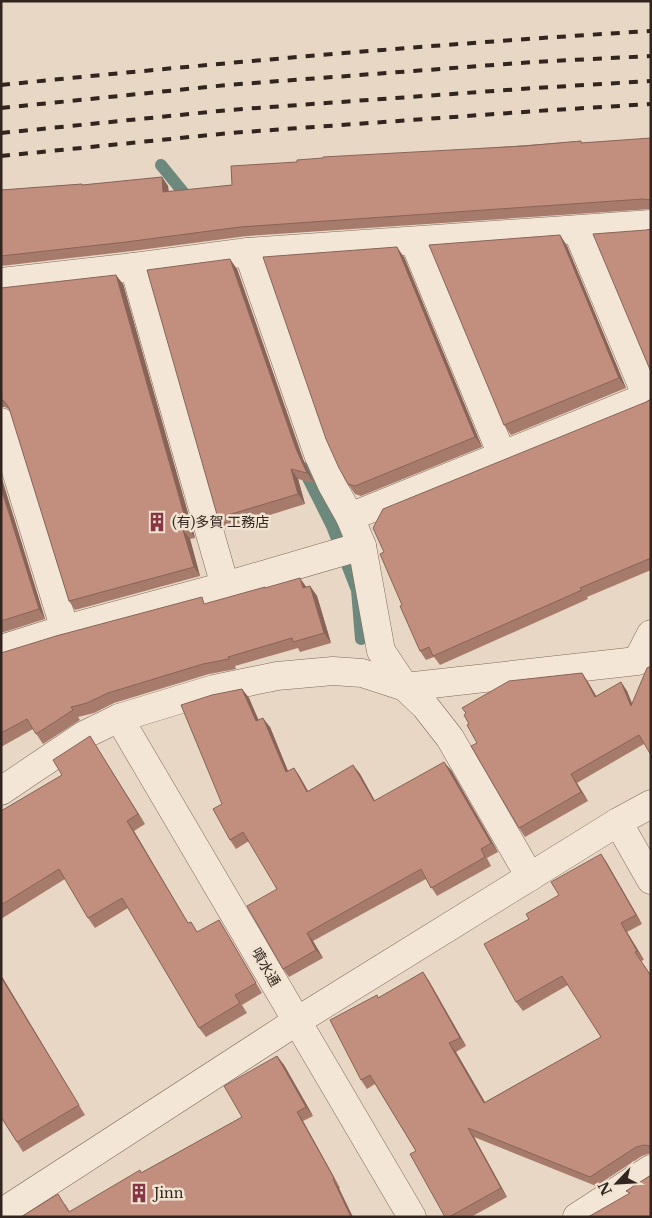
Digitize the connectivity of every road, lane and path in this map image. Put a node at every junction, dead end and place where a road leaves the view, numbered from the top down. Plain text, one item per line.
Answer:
1 (651, 224) edge
2 (577, 230) junction
3 (414, 241) junction
4 (248, 252) junction
5 (134, 267) junction
6 (1, 282) edge
7 (649, 396) edge
8 (1, 422) edge
9 (502, 455) junction
10 (350, 517) junction
11 (362, 546) junction
12 (225, 586) junction
13 (65, 630) junction
14 (651, 634) edge
15 (1, 649) edge
16 (405, 687) junction
17 (120, 718) junction
18 (1, 792) edge
19 (651, 804) edge
20 (618, 822) junction
21 (530, 877) junction
22 (651, 880) edge
23 (297, 1021) junction
24 (651, 1169) edge
25 (1, 1214) edge
26 (412, 1217) edge
27 (577, 1217) edge

1 - 2 street
2 - 3 street
2 - 7 street
3 - 4 street
3 - 9 street
4 - 5 street
4 - 10 street
5 - 6 street
5 - 12 street
7 - 9 street
8 - 13 street
9 - 10 street
10 - 11 street
11 - 12 street
11 - 16 street
12 - 13 street
13 - 15 street
14 - 16 street
16 - 17 street
16 - 21 street
17 - 18 street
17 - 23 street, 噴水通
19 - 20 street
20 - 21 street
20 - 22 street
21 - 23 street
23 - 25 street
23 - 26 street, 噴水通
24 - 27 street

